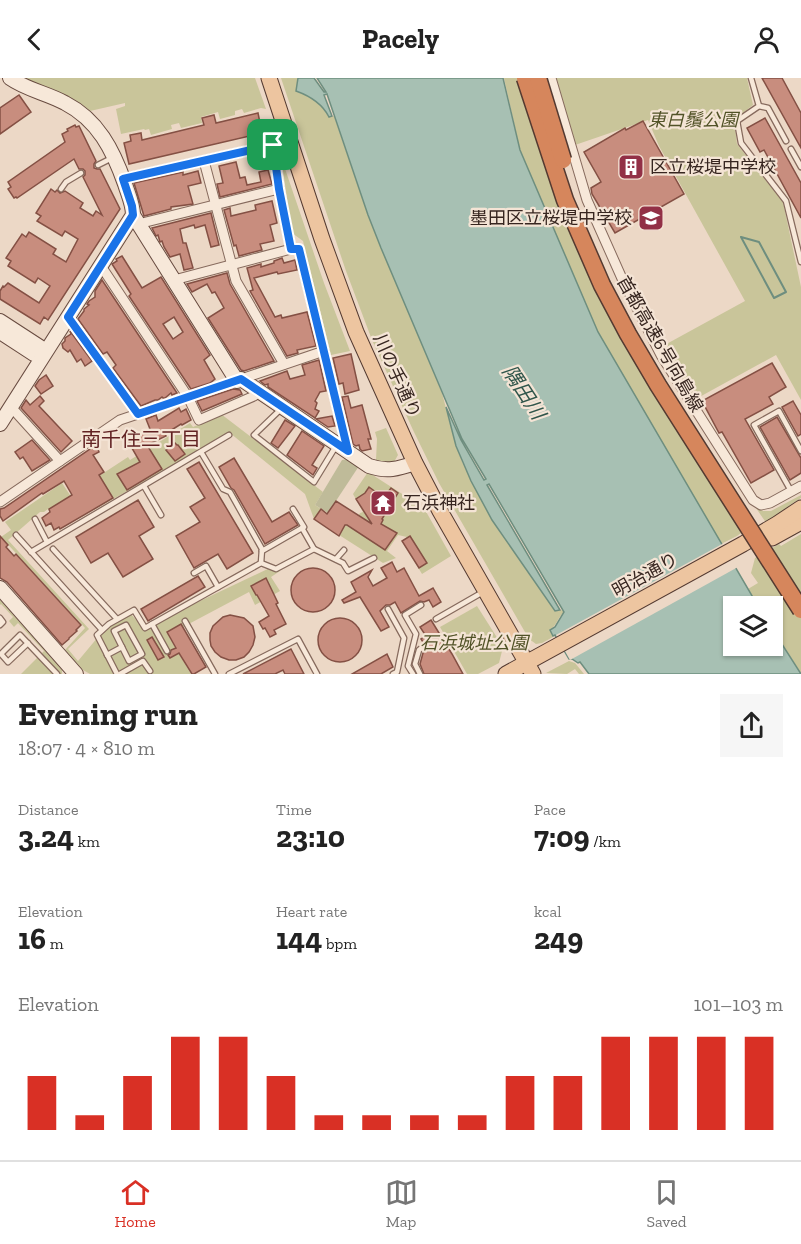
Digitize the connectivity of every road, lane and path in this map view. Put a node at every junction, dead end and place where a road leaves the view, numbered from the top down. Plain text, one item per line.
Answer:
1 (10, 78) edge
2 (269, 78) edge
3 (525, 78) edge
4 (539, 78) edge
5 (549, 78) edge
6 (751, 78) edge
7 (553, 104) junction
8 (759, 106) junction
9 (786, 141) dead end
10 (791, 149) dead end
11 (114, 157) junction
12 (204, 161) junction
13 (98, 165) dead end
14 (801, 167) edge
15 (81, 173) dead end
16 (123, 179) junction
17 (62, 189) dead end
18 (279, 189) junction
19 (216, 206) junction
20 (136, 220) junction
21 (291, 249) junction
22 (799, 249) edge
23 (801, 262) edge
24 (231, 264) junction
25 (101, 266) junction
26 (174, 280) junction
27 (68, 317) junction
28 (0, 321) edge
29 (0, 332) edge
30 (324, 351) junction
31 (44, 354) junction
32 (284, 363) junction
33 (239, 380) junction
34 (259, 392) junction
35 (188, 397) junction
36 (11, 407) junction
37 (283, 408) junction
38 (138, 414) junction
39 (0, 423) edge
40 (229, 435) dead end
41 (343, 447) junction
42 (801, 451) edge
43 (201, 452) junction
44 (60, 461) junction
45 (415, 463) junction
46 (144, 486) junction
47 (801, 486) edge
48 (791, 491) junction
49 (0, 501) edge
50 (801, 508) edge
51 (293, 509) dead end
52 (161, 515) dead end
53 (34, 519) dead end
54 (801, 522) edge
55 (302, 528) junction
56 (16, 535) dead end
57 (47, 542) junction
58 (745, 548) junction
59 (53, 549) dead end
60 (314, 549) junction
61 (262, 550) junction
62 (344, 550) dead end
63 (31, 552) junction
64 (374, 558) dead end
65 (336, 560) junction
66 (261, 563) junction
67 (194, 573) dead end
68 (218, 587) junction
69 (0, 588) edge
70 (486, 591) junction
71 (801, 592) edge
72 (422, 605) dead end
73 (388, 609) dead end
74 (801, 610) edge
75 (0, 618) edge
76 (117, 619) junction
77 (436, 619) dead end
78 (185, 621) dead end
79 (152, 624) junction
80 (0, 625) edge
81 (102, 630) junction
82 (28, 643) junction
83 (424, 646) dead end
84 (122, 647) junction
85 (166, 651) dead end
86 (107, 655) junction
87 (2, 658) edge
88 (529, 670) edge
89 (150, 671) dead end
90 (57, 674) edge
91 (76, 674) edge
92 (119, 674) edge
93 (215, 674) edge
94 (229, 674) edge
95 (317, 674) edge
96 (394, 674) edge
97 (412, 674) edge
98 (420, 674) edge
99 (506, 674) edge

1 - 11 street
2 - 45 main road, 川の手通り
3 - 74 highway, 首都高速6号向島線, bridge
4 - 7 highway, 首都高速6号向島線, bridge
5 - 7 street
5 - 7 street
6 - 8 lane
7 - 48 street
7 - 71 highway, 首都高速6号向島線, bridge
8 - 9 lane
8 - 22 lane
10 - 14 lane
11 - 13 lane
11 - 16 street
12 - 16 street
12 - 18 street
12 - 19 street
15 - 17 lane
16 - 20 street
18 - 19 street
18 - 21 street
19 - 20 street
19 - 24 street
20 - 25 street
20 - 26 street
21 - 24 street
21 - 30 street
22 - 23 lane
24 - 26 street
24 - 32 street
25 - 27 street
25 - 35 street
26 - 33 street
27 - 31 street
27 - 38 street
28 - 31 street
29 - 31 street
30 - 32 street
30 - 41 street
31 - 36 street
32 - 33 street
33 - 34 street
33 - 35 street
34 - 35 street
34 - 37 street
35 - 38 street
36 - 39 street
36 - 44 street
37 - 41 street
37 - 41 lane
38 - 44 street
40 - 43 lane
41 - 45 street
42 - 48 lane
43 - 46 lane
43 - 61 lane
44 - 49 street
45 - 70 main road, 川の手通り
46 - 52 lane
46 - 57 lane
47 - 48 street
50 - 58 main road, 明治通り
51 - 55 lane
53 - 57 lane
54 - 58 main road, 明治通り
55 - 60 lane
55 - 61 lane
56 - 63 lane
57 - 63 lane
58 - 88 main road, 明治通り
59 - 76 lane
60 - 65 lane
60 - 66 lane
61 - 66 lane
62 - 65 lane
63 - 81 lane
64 - 65 lane
66 - 68 lane
67 - 68 lane
68 - 79 lane
69 - 91 street
70 - 77 lane
70 - 88 main road, 川の手通り
72 - 97 lane
73 - 96 lane
75 - 80 lane
76 - 79 lane
76 - 81 lane
78 - 93 lane
79 - 85 lane
81 - 86 lane
82 - 87 lane
82 - 87 lane
82 - 90 lane
83 - 98 lane
84 - 84 lane
84 - 86 lane
86 - 92 lane
88 - 99 main road, 明治通り
89 - 92 lane
94 - 95 lane

